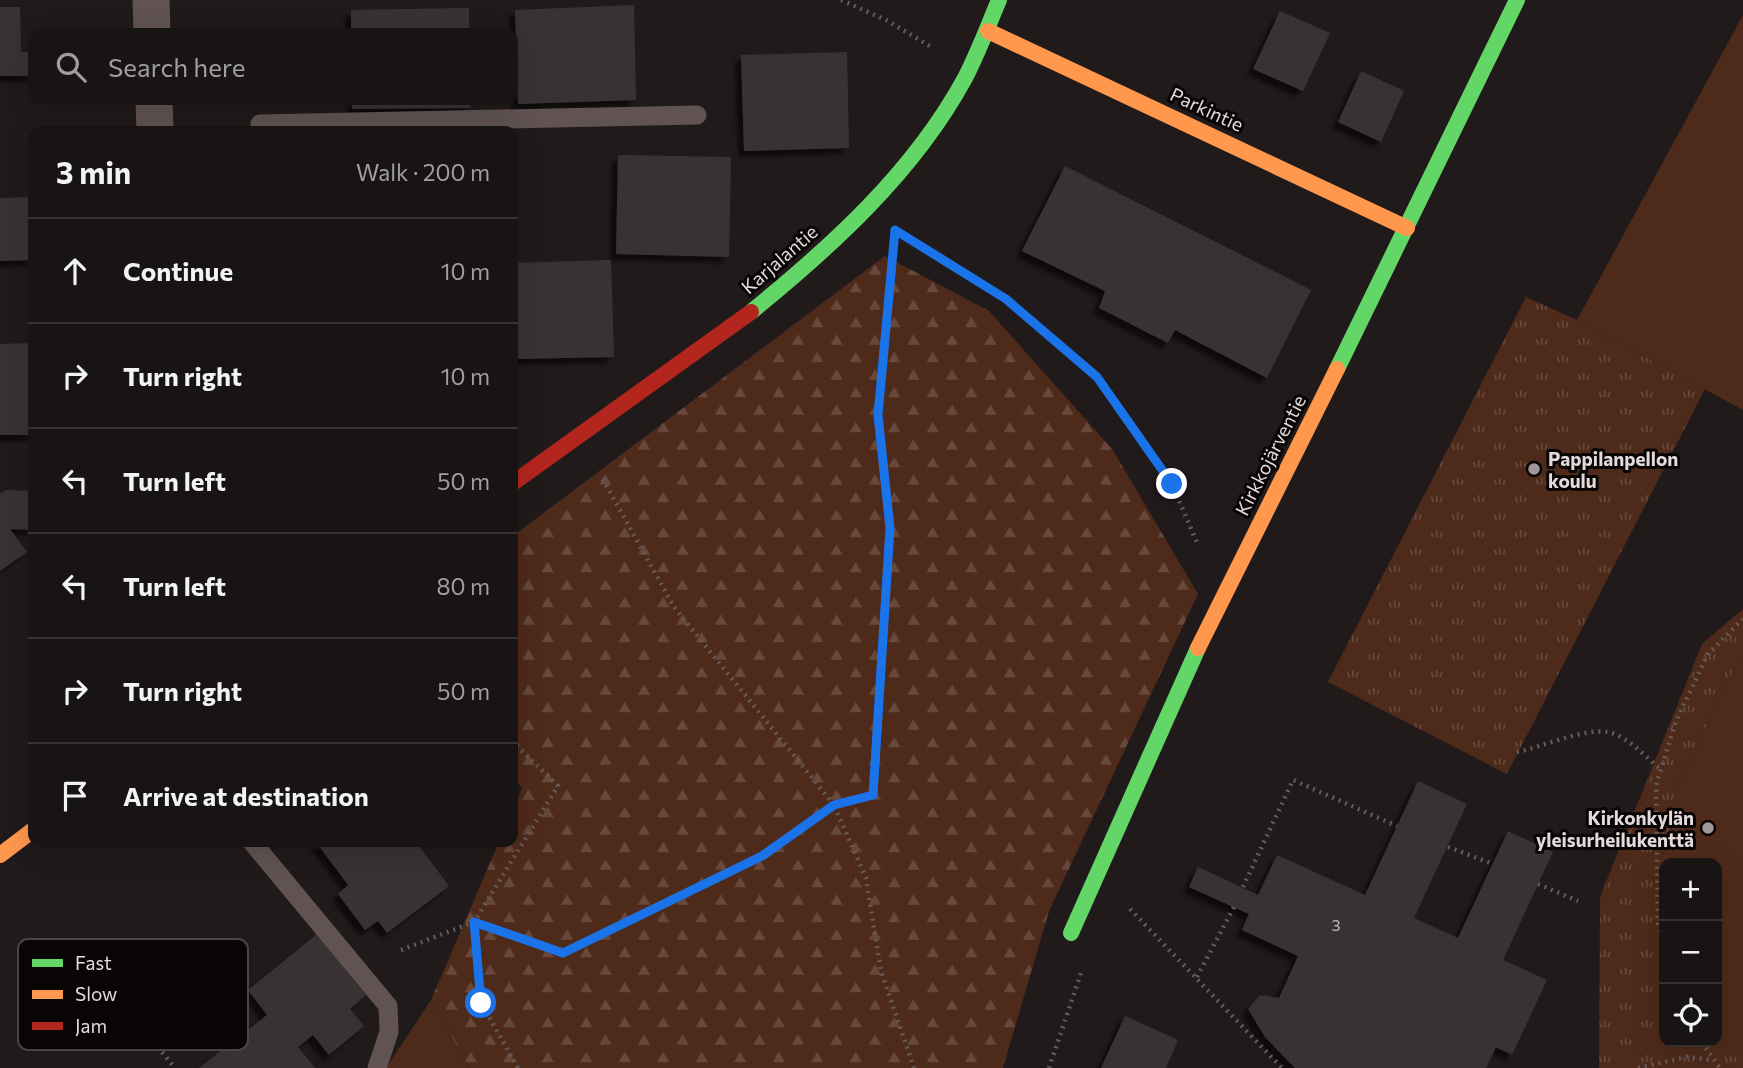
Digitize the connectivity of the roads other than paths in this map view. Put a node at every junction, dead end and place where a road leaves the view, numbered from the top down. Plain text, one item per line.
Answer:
1 (151, 0) edge
2 (999, 0) edge
3 (1517, 0) edge
4 (152, 28) edge
5 (988, 32) junction
6 (154, 105) edge
7 (697, 115) dead end
8 (155, 126) edge
9 (260, 126) edge
10 (1407, 228) junction
11 (518, 479) edge
12 (28, 834) edge
13 (256, 847) edge
14 (0, 855) edge
15 (1071, 933) road end
16 (377, 1068) edge

1 - 4 street
2 - 5 street, Karjalantie
3 - 10 street, Kirkkojärventie
5 - 10 street, Parkintie
5 - 11 street, Karjalantie
6 - 8 street
7 - 9 lane
10 - 15 street, Kirkkojärventie
12 - 14 street
13 - 16 lane

